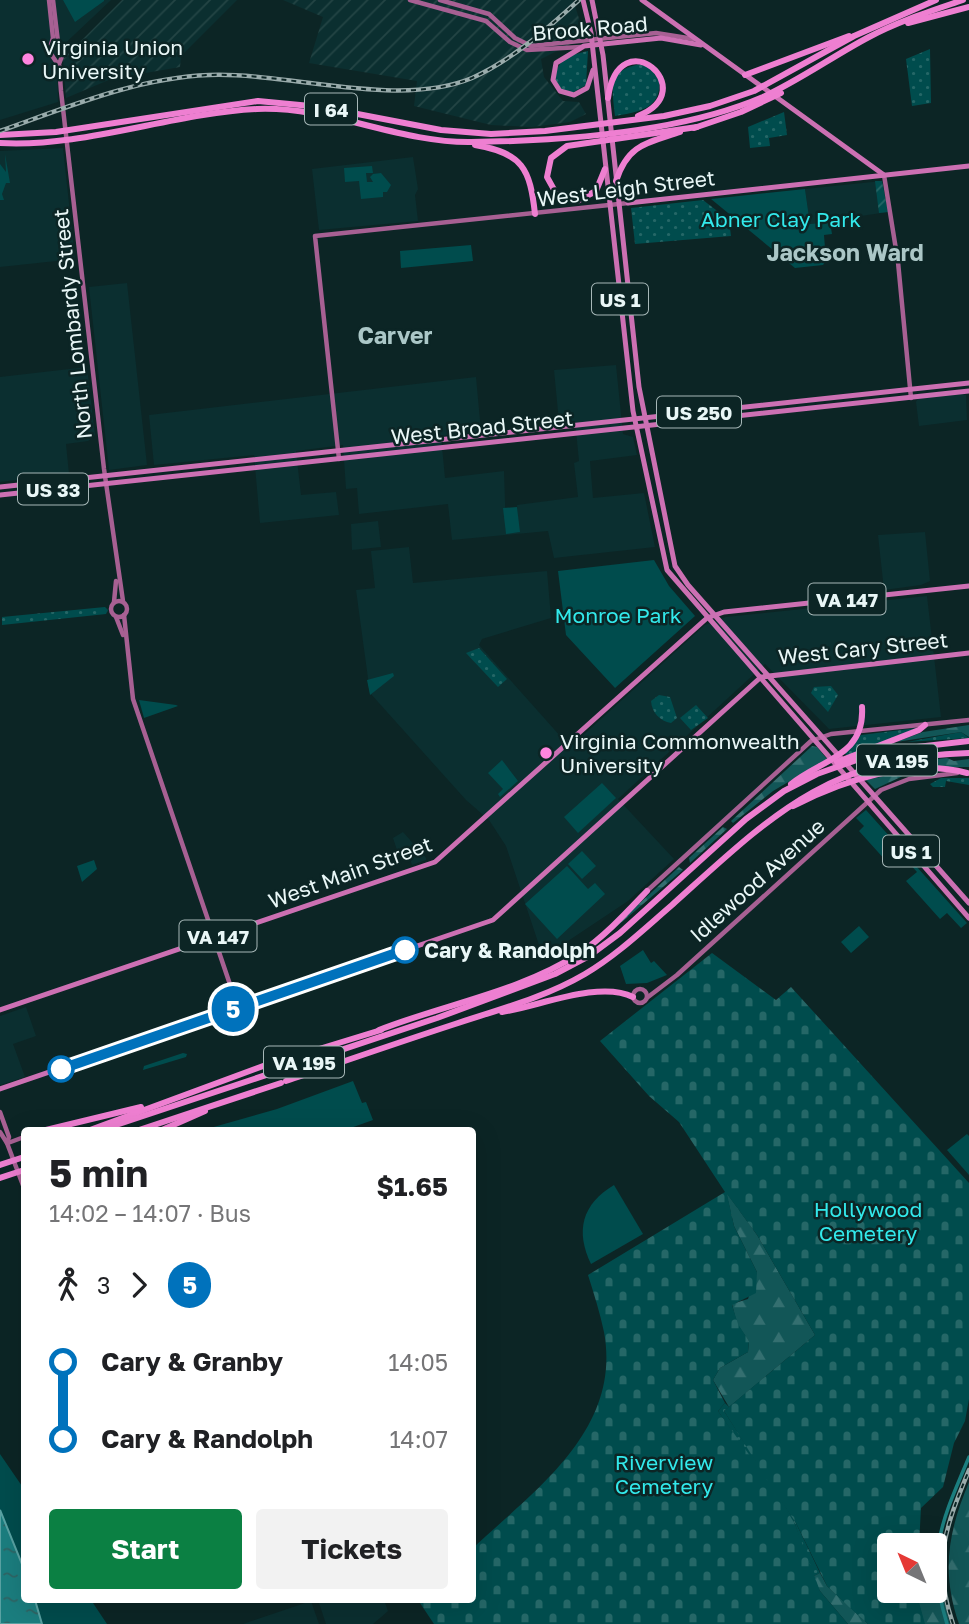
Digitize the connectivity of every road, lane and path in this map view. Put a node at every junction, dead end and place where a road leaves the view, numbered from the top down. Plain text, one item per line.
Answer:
1 (51, 0) edge
2 (410, 0) edge
3 (440, 0) edge
4 (583, 0) edge
5 (592, 0) edge
6 (642, 0) edge
7 (936, 0) edge
8 (962, 0) edge
9 (969, 7) edge
10 (886, 29) junction
11 (854, 36) junction
12 (700, 43) junction
13 (56, 45) junction
14 (584, 46) junction
15 (62, 56) junction
16 (53, 57) junction
17 (594, 58) junction
18 (59, 67) junction
19 (811, 71) junction
20 (745, 75) junction
21 (608, 98) junction
22 (626, 121) junction
23 (696, 127) junction
24 (75, 133) junction
25 (0, 135) edge
26 (467, 142) junction
27 (0, 143) edge
28 (969, 166) edge
29 (606, 169) junction
30 (884, 175) junction
31 (617, 181) junction
32 (628, 203) joint
33 (619, 204) junction
34 (610, 205) junction
35 (535, 214) junction
36 (967, 383) edge
37 (910, 388) junction
38 (968, 391) edge
39 (911, 398) junction
40 (644, 416) junction
41 (634, 417) junction
42 (646, 425) junction
43 (636, 426) junction
44 (337, 450) junction
45 (339, 459) junction
46 (105, 476) junction
47 (106, 484) junction
48 (0, 487) edge
49 (0, 495) edge
50 (117, 576) junction
51 (969, 586) edge
52 (123, 601) junction
53 (114, 602) junction
54 (715, 614) junction
55 (124, 615) junction
56 (116, 617) junction
57 (707, 618) junction
58 (124, 638) junction
59 (969, 653) edge
60 (769, 675) junction
61 (761, 677) junction
62 (862, 707) dead end
63 (969, 720) edge
64 (925, 725) junction
65 (824, 736) junction
66 (816, 739) junction
67 (969, 741) edge
68 (969, 753) edge
69 (968, 773) edge
70 (817, 774) junction
71 (784, 791) junction
72 (874, 796) junction
73 (867, 802) junction
74 (753, 831) junction
75 (647, 891) joint
76 (969, 903) edge
77 (969, 918) edge
78 (215, 937) junction
79 (661, 987) junction
80 (643, 989) junction
81 (507, 993) junction
82 (633, 997) junction
83 (648, 998) junction
84 (238, 1008) junction
85 (0, 1010) edge
86 (486, 1014) junction
87 (379, 1030) junction
88 (0, 1088) edge
89 (187, 1094) junction
90 (220, 1104) junction
91 (0, 1112) edge
92 (58, 1127) edge
93 (98, 1127) edge
94 (110, 1127) edge
95 (148, 1127) edge
96 (169, 1127) edge
97 (0, 1132) edge
98 (21, 1138) edge
99 (7, 1143) junction
100 (21, 1158) edge
101 (0, 1165) edge
102 (21, 1171) edge
103 (0, 1178) edge
104 (21, 1181) edge

1 - 13 main road
2 - 14 main road, Brook Road
3 - 12 main road, Brook Road
4 - 17 main road, US 1
5 - 21 main road, US 1
6 - 12 main road
7 - 11 highway, I 64
8 - 10 highway
9 - 10 highway, I 64
10 - 19 highway, I 64
11 - 20 highway
11 - 22 highway, I 64
12 - 14 main road, Brook Road
12 - 20 main road
13 - 15 main road
13 - 16 main road
14 - 17 main road
15 - 16 main road
15 - 18 main road, North Lombardy Street
16 - 18 main road, North Lombardy Street
17 - 29 main road, US 1
18 - 46 main road, North Lombardy Street
19 - 23 highway
19 - 26 highway, I 64
20 - 30 main road
21 - 22 highway
21 - 31 main road, US 1
22 - 24 highway, I 64
23 - 29 highway
23 - 31 highway
24 - 25 highway, I 64
24 - 26 highway, I 64
24 - 27 highway, I 64
26 - 35 highway
28 - 30 main road, West Leigh Street
29 - 34 main road, US 1
30 - 32 main road, West Leigh Street
30 - 37 main road
31 - 33 main road, US 1
32 - 33 main road, West Leigh Street
33 - 34 main road, West Leigh Street
33 - 40 main road, US 1
34 - 35 main road, West Leigh Street
34 - 41 main road, US 1
35 - 44 main road, West Leigh Street
36 - 37 main road, West Broad Street / US 250
37 - 39 main road
37 - 40 main road, West Broad Street / US 250
38 - 39 main road, West Broad Street / US 250
39 - 42 main road, West Broad Street / US 250
40 - 41 main road, West Broad Street / US 250
40 - 42 main road, US 1
41 - 43 main road, US 1
41 - 44 main road, West Broad Street / US 250
42 - 43 main road, West Broad Street / US 250
42 - 54 main road, US 1
43 - 45 main road, West Broad Street / US 250
43 - 57 main road, US 1
44 - 45 main road
44 - 46 main road, West Broad Street / US 33
45 - 47 main road, West Broad Street / US 33
46 - 47 main road, North Lombardy Street
46 - 48 main road, West Broad Street / US 33
47 - 49 main road, West Broad Street / US 33
47 - 50 main road, North Lombardy Street
50 - 52 main road, North Lombardy Street
50 - 53 main road, North Lombardy Street
51 - 54 main road, West Main Street / VA 147
52 - 53 main road
52 - 55 main road
53 - 56 main road
54 - 57 main road, West Main Street / VA 147
54 - 60 main road, US 1
55 - 56 main road
55 - 58 main road
56 - 58 main road
57 - 61 main road, US 1
57 - 78 main road, West Main Street / VA 147
58 - 78 main road
59 - 60 main road, West Cary Street
60 - 61 main road, West Cary Street
60 - 65 main road, US 1
61 - 66 main road, US 1
61 - 84 main road, West Cary Street
62 - 71 highway
63 - 64 main road
64 - 65 main road
64 - 70 highway
65 - 66 main road
65 - 72 main road, US 1
66 - 73 main road, US 1
66 - 75 main road
67 - 70 highway, VA 195
68 - 74 highway, VA 195
69 - 72 main road, Idlewood Avenue
69 - 74 highway
70 - 71 highway, VA 195
71 - 81 highway, VA 195
72 - 73 main road, Idlewood Avenue
72 - 76 main road, US 1
73 - 77 main road, US 1
73 - 79 main road, Idlewood Avenue
74 - 86 highway, VA 195
75 - 87 highway
78 - 84 main road
78 - 85 main road, West Main Street / VA 147
79 - 80 main road
79 - 83 main road, Idlewood Avenue
80 - 82 main road
80 - 83 main road
81 - 87 highway
81 - 94 highway, VA 195
82 - 83 main road
82 - 86 highway
84 - 88 main road, West Cary Street
86 - 90 highway, VA 195
87 - 89 highway
89 - 92 highway
89 - 93 highway
90 - 95 highway, VA 195
90 - 96 highway
91 - 99 main road
97 - 99 main road
98 - 99 main road
99 - 104 main road
100 - 101 highway
102 - 103 highway

